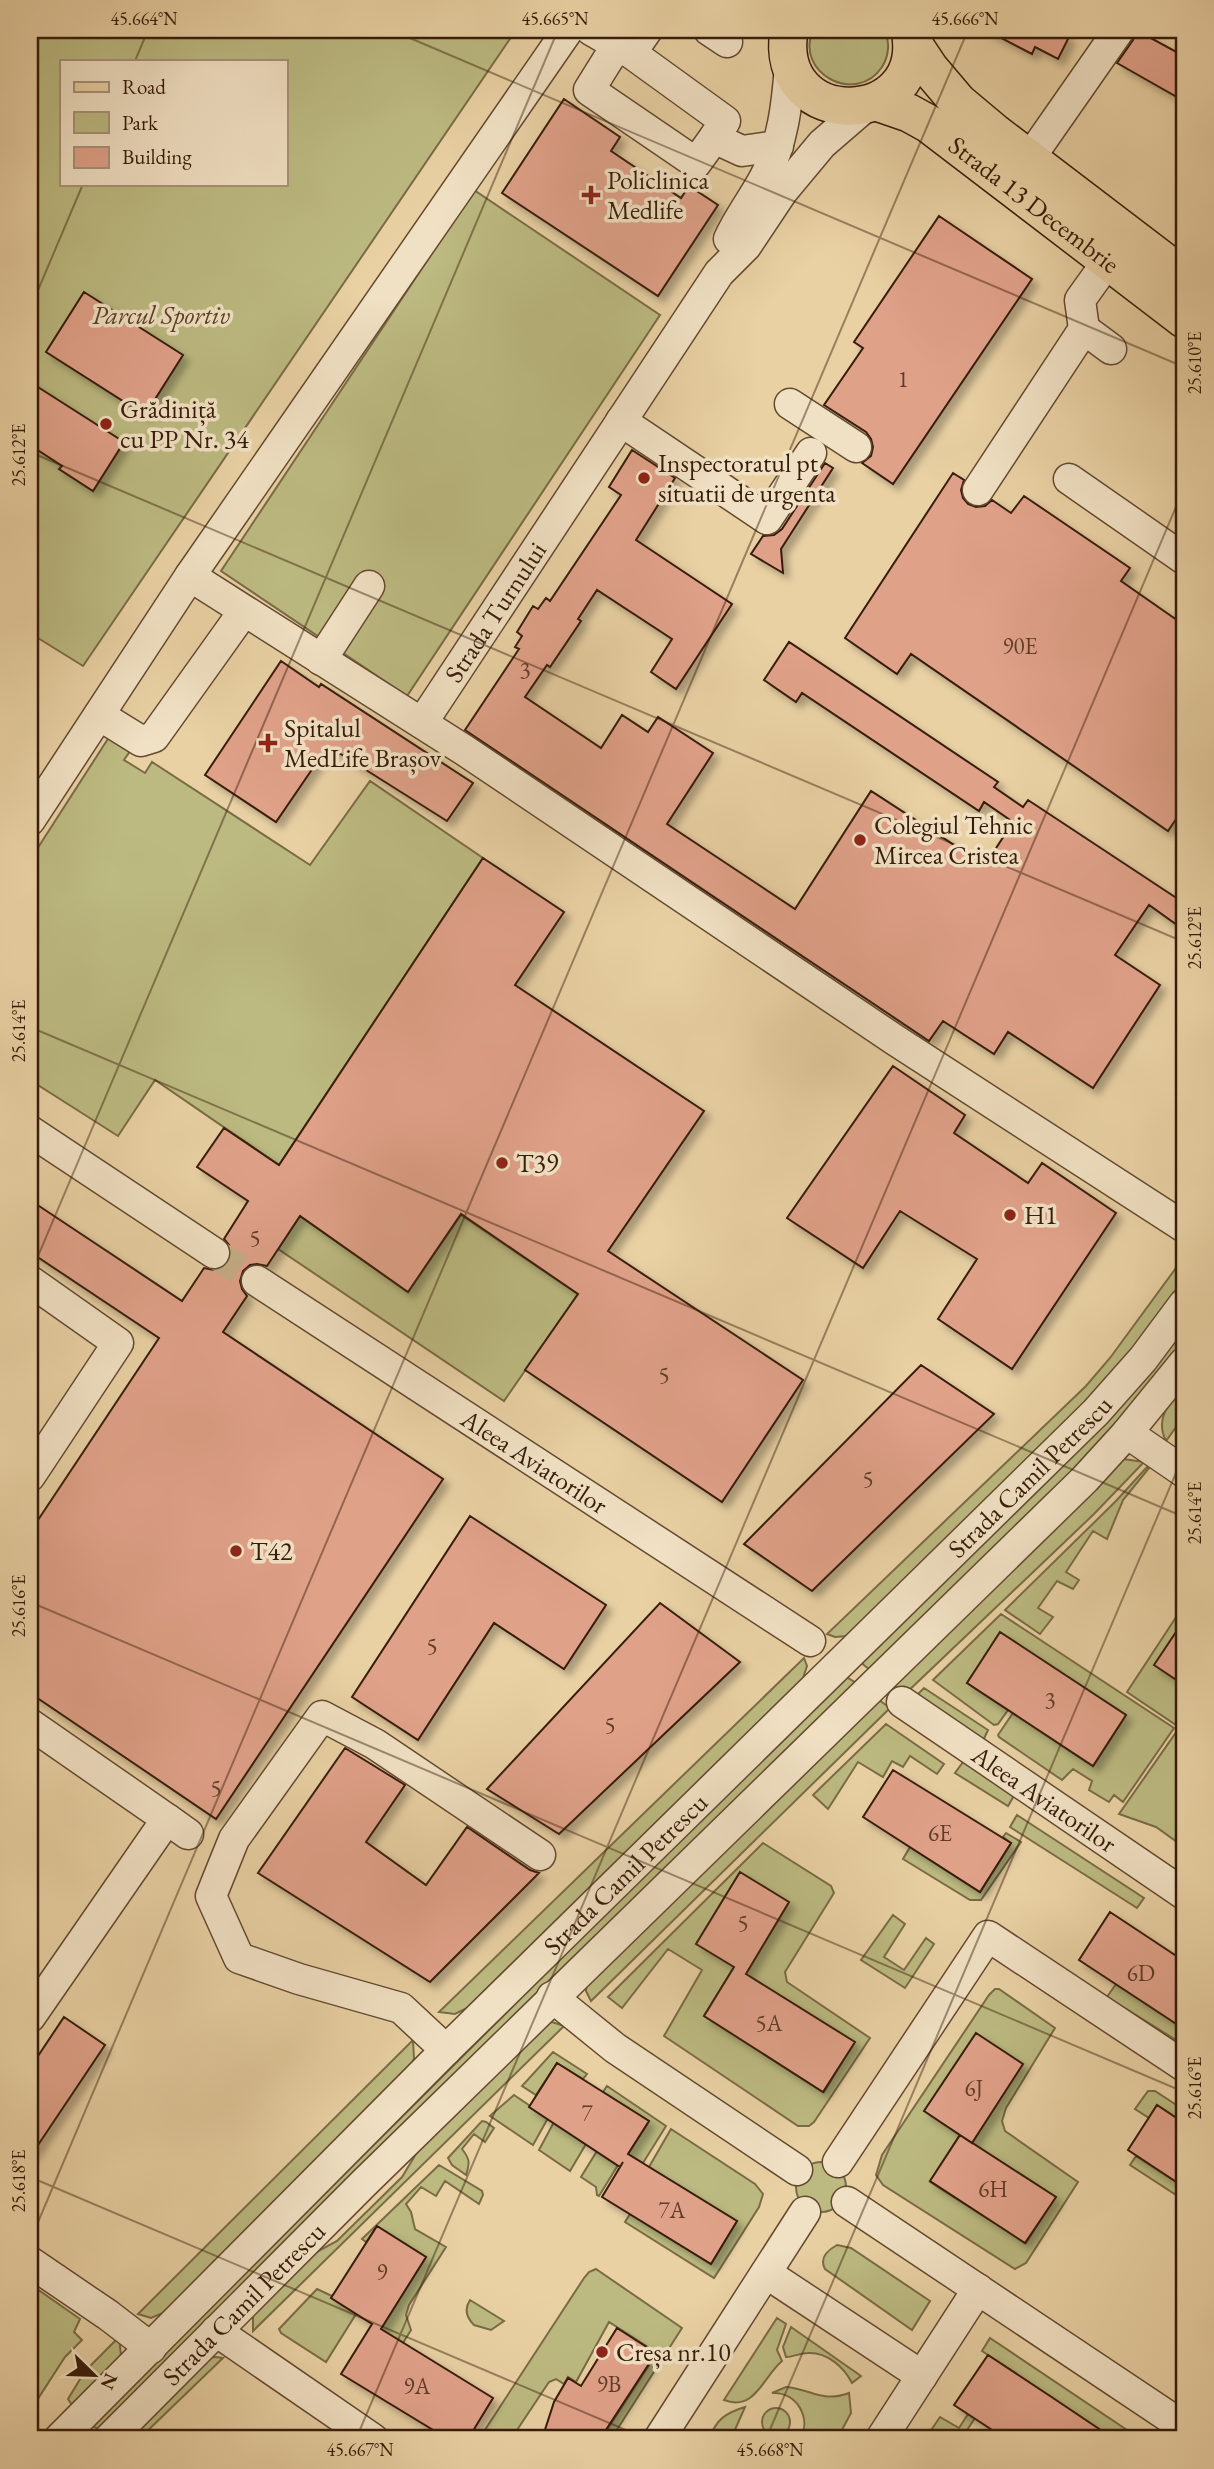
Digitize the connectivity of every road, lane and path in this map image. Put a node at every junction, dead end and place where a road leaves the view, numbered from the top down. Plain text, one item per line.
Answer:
1 (568, 30) edge
2 (592, 30) edge
3 (1119, 30) edge
4 (911, 36) edge
5 (632, 43) edge
6 (785, 44) edge
7 (871, 104) junction
8 (714, 138) junction
9 (778, 146) junction
10 (1029, 159) junction
11 (1108, 261) junction
12 (719, 273) junction
13 (1184, 277) edge
14 (1184, 319) edge
15 (1084, 328) junction
16 (1111, 349) dead end
17 (790, 404) dead end
18 (621, 421) junction
19 (856, 447) dead end
20 (811, 453) dead end
21 (1069, 479) dead end
22 (978, 490) dead end
23 (1184, 559) edge
24 (190, 576) junction
25 (369, 586) dead end
26 (244, 611) junction
27 (321, 660) junction
28 (99, 715) junction
29 (422, 723) junction
30 (30, 820) edge
31 (30, 1130) edge
32 (1184, 1227) edge
33 (214, 1253) tunnel mouth
34 (30, 1281) edge
35 (257, 1281) tunnel mouth
36 (1184, 1304) edge
37 (1184, 1363) edge
38 (1127, 1433) junction
39 (1184, 1472) edge
40 (30, 1476) edge
41 (810, 1641) dead end
42 (902, 1702) dead end
43 (30, 1724) edge
44 (540, 1855) dead end
45 (1184, 1894) edge
46 (552, 1997) junction
47 (30, 2017) edge
48 (446, 2050) junction
49 (1184, 2066) edge
50 (838, 2162) junction
51 (797, 2170) junction
52 (847, 2202) junction
53 (805, 2212) junction
54 (30, 2262) edge
55 (766, 2273) junction
56 (978, 2289) junction
57 (216, 2331) junction
58 (151, 2348) junction
59 (922, 2376) junction
60 (1184, 2427) edge
61 (59, 2439) edge
62 (109, 2439) edge
63 (373, 2439) edge
64 (659, 2439) edge
65 (881, 2439) edge

1 - 24 street
2 - 5 street
3 - 10 street
4 - 7 main road, Strada 13 Decembrie
4 - 10 main road, Strada 13 Decembrie
5 - 8 street
5 - 8 street
6 - 7 main road, Strada 13 Decembrie
6 - 9 street, Strada Turnului
7 - 11 main road, Strada 13 Decembrie
7 - 12 street, Strada Turnului
8 - 9 street
9 - 12 street, Strada Turnului
10 - 13 main road, Strada 13 Decembrie
11 - 14 main road, Strada 13 Decembrie
11 - 15 street
12 - 18 street, Strada Turnului
15 - 16 street
15 - 22 street
17 - 19 street
18 - 20 street
18 - 29 street, Strada Turnului
21 - 23 street
24 - 26 street
24 - 28 street
25 - 27 street
26 - 27 street
26 - 28 street
27 - 29 street
28 - 30 street
29 - 32 street
31 - 33 street
34 - 40 street
35 - 41 street, Aleea Aviatorilor
36 - 48 street, Strada Camil Petrescu
37 - 38 street, Strada Camil Petrescu
38 - 39 street, Strada Camil Petrescu
38 - 46 street, Strada Camil Petrescu
42 - 45 street, Aleea Aviatorilor
43 - 47 street
44 - 48 street
46 - 51 street
46 - 57 street, Strada Camil Petrescu
48 - 58 street, Strada Camil Petrescu
49 - 50 street
50 - 51 street
50 - 52 street
51 - 53 street
52 - 53 street
52 - 56 street
53 - 55 street
54 - 58 street
55 - 59 street
55 - 64 street
56 - 59 street
56 - 60 street
57 - 62 street, Strada Camil Petrescu
57 - 63 street
58 - 61 street, Strada Camil Petrescu
59 - 65 street

